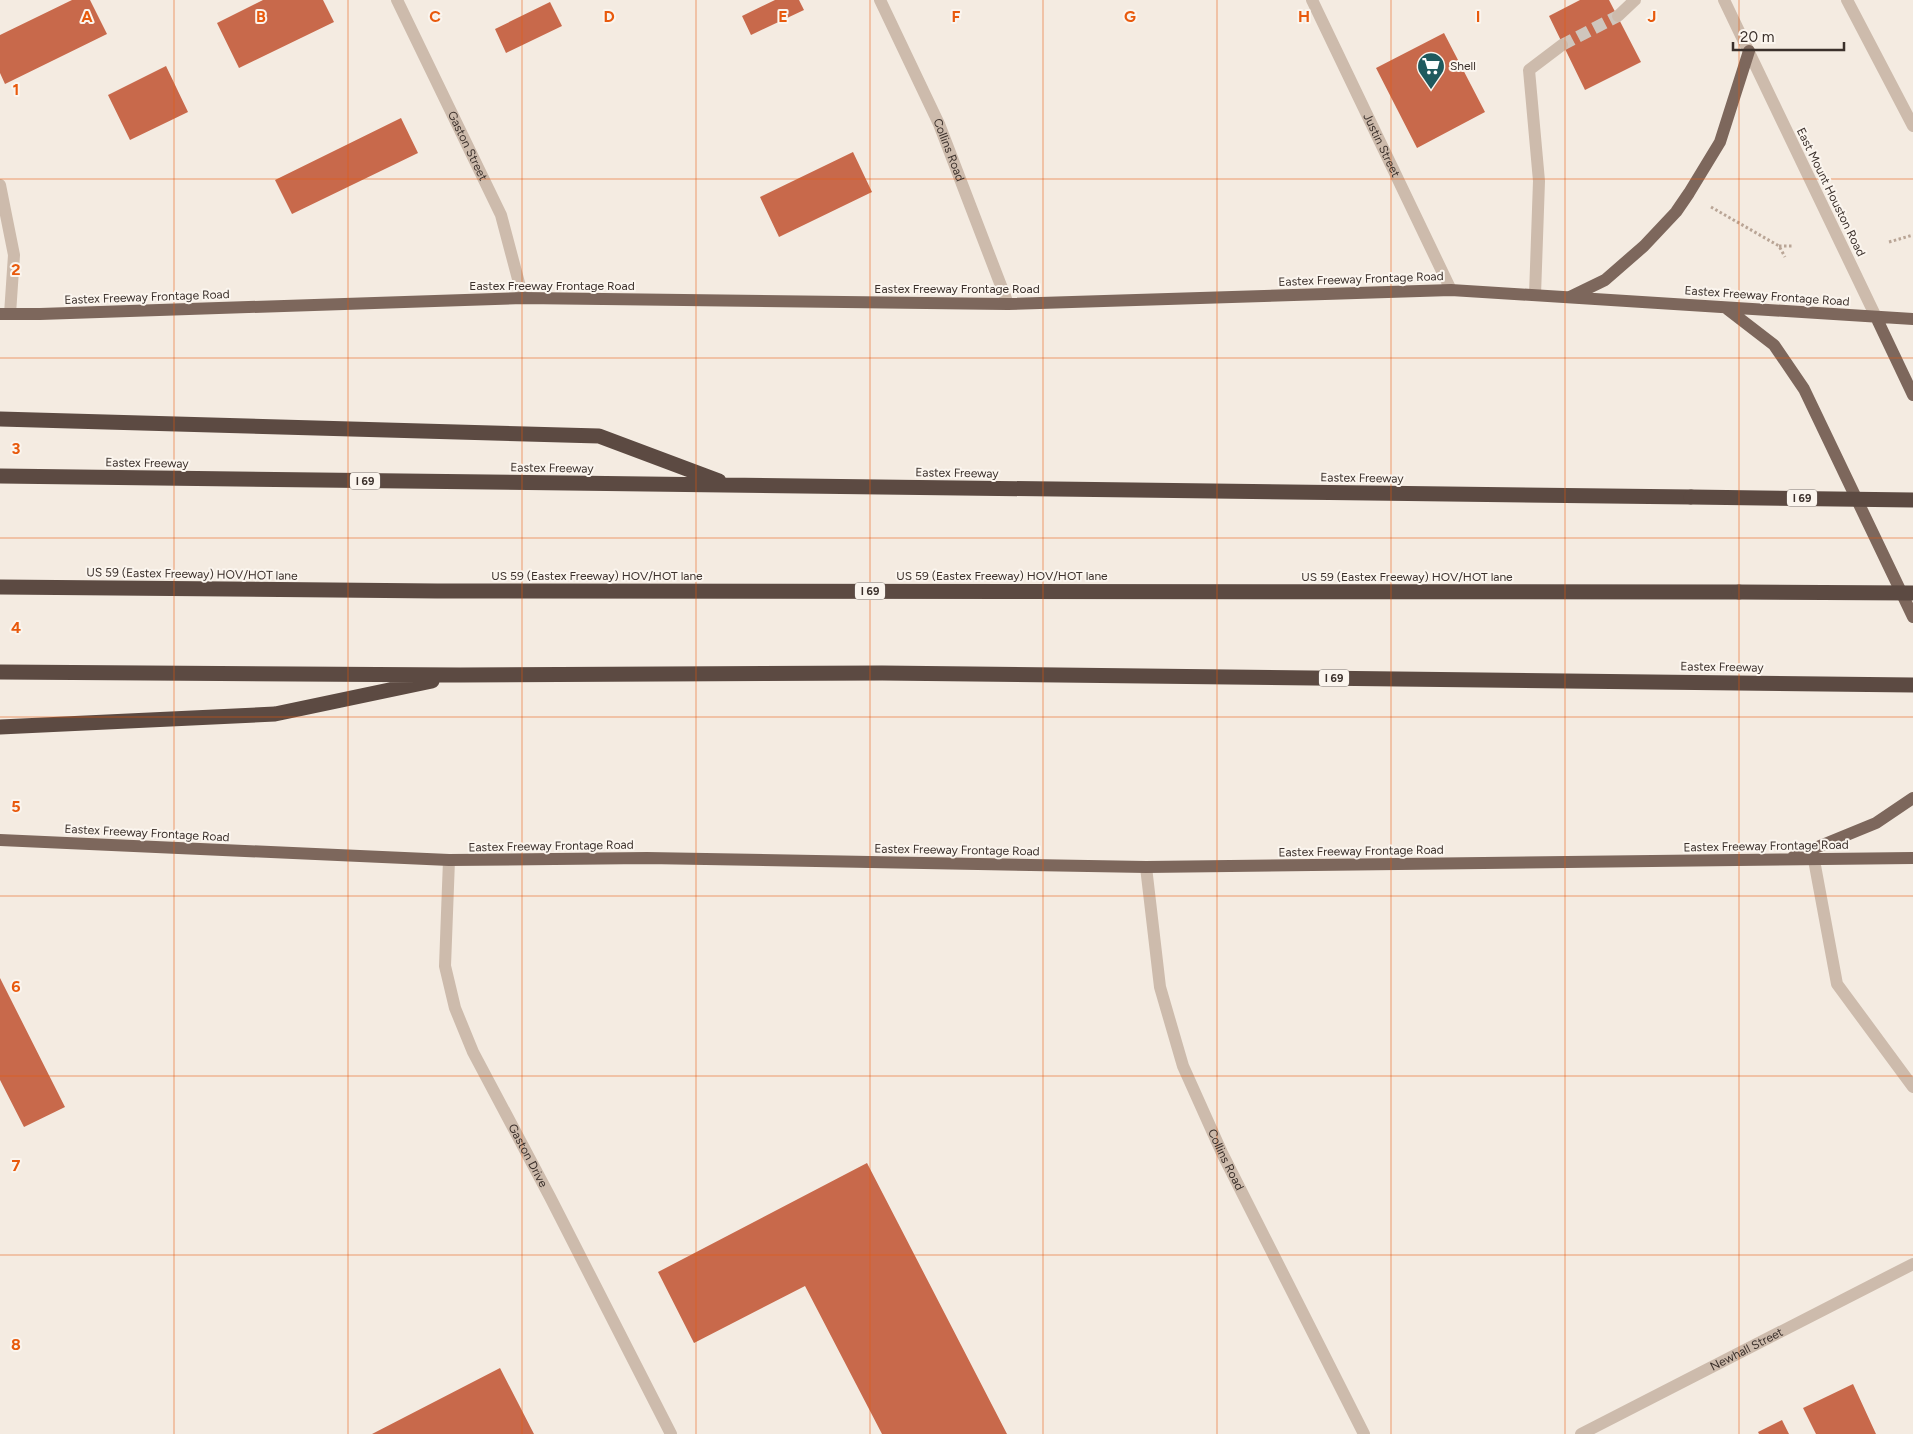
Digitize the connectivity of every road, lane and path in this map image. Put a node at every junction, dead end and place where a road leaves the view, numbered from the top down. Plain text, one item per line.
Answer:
1 (397, 0) edge
2 (880, 0) edge
3 (1312, 0) edge
4 (1635, 0) edge
5 (1724, 0) edge
6 (1847, 0) edge
7 (1618, 16) tunnel mouth
8 (1562, 45) tunnel mouth
9 (1749, 52) junction
10 (1913, 126) edge
11 (0, 185) edge
12 (1704, 202) dead end
13 (1913, 235) edge
14 (1889, 242) dead end
15 (1779, 246) junction
16 (1794, 246) dead end
17 (1785, 257) dead end
18 (1452, 290) junction
19 (1535, 295) junction
20 (523, 298) junction
21 (1568, 298) junction
22 (1008, 304) junction
23 (1726, 308) junction
24 (5, 314) edge
25 (1876, 317) junction
26 (1913, 319) edge
27 (1913, 395) edge
28 (0, 419) edge
29 (0, 476) edge
30 (730, 485) junction
31 (1913, 500) edge
32 (0, 587) edge
33 (1913, 593) edge
34 (1913, 617) edge
35 (0, 672) edge
36 (460, 675) junction
37 (1913, 685) edge
38 (0, 727) edge
39 (1913, 798) edge
40 (0, 840) edge
41 (1913, 858) edge
42 (449, 860) junction
43 (1786, 860) junction
44 (1814, 860) junction
45 (1146, 867) junction
46 (1913, 1087) edge
47 (1913, 1264) edge
48 (670, 1434) edge
49 (1364, 1434) edge
50 (1581, 1434) edge

1 - 20 street, Gaston Street
2 - 22 street, Collins Road
3 - 18 street, Justin Street
4 - 7 street
5 - 9 street, East Mount Houston Road
6 - 10 street
8 - 19 street
9 - 21 main road
9 - 25 street, East Mount Houston Road
11 - 24 street
12 - 15 path
13 - 14 path
15 - 16 path
15 - 17 path
18 - 19 main road, Eastex Freeway Frontage Road
18 - 22 main road, Eastex Freeway Frontage Road
19 - 21 main road, Eastex Freeway Frontage Road
20 - 22 main road, Eastex Freeway Frontage Road
20 - 24 main road, Eastex Freeway Frontage Road
21 - 23 main road, Eastex Freeway Frontage Road
23 - 25 main road, Eastex Freeway Frontage Road
23 - 34 main road
25 - 26 main road, Eastex Freeway Frontage Road
25 - 27 main road, East Mount Houston Road
28 - 30 highway
29 - 30 highway, Eastex Freeway / I 69
30 - 31 highway, Eastex Freeway / I 69, bridge
32 - 33 highway, US 59 (Eastex Freeway) HOV/HOT lane / I 69, bridge
35 - 36 highway, Eastex Freeway / I 69
36 - 37 highway, Eastex Freeway / I 69
36 - 38 highway
39 - 43 main road
40 - 42 main road, Eastex Freeway Frontage Road
41 - 44 main road, Eastex Freeway Frontage Road
42 - 45 main road, Eastex Freeway Frontage Road
42 - 48 street, Gaston Drive
43 - 44 main road, Eastex Freeway Frontage Road
43 - 45 main road, Eastex Freeway Frontage Road
44 - 46 street
45 - 49 street, Collins Road
47 - 50 street, Newhall Street

